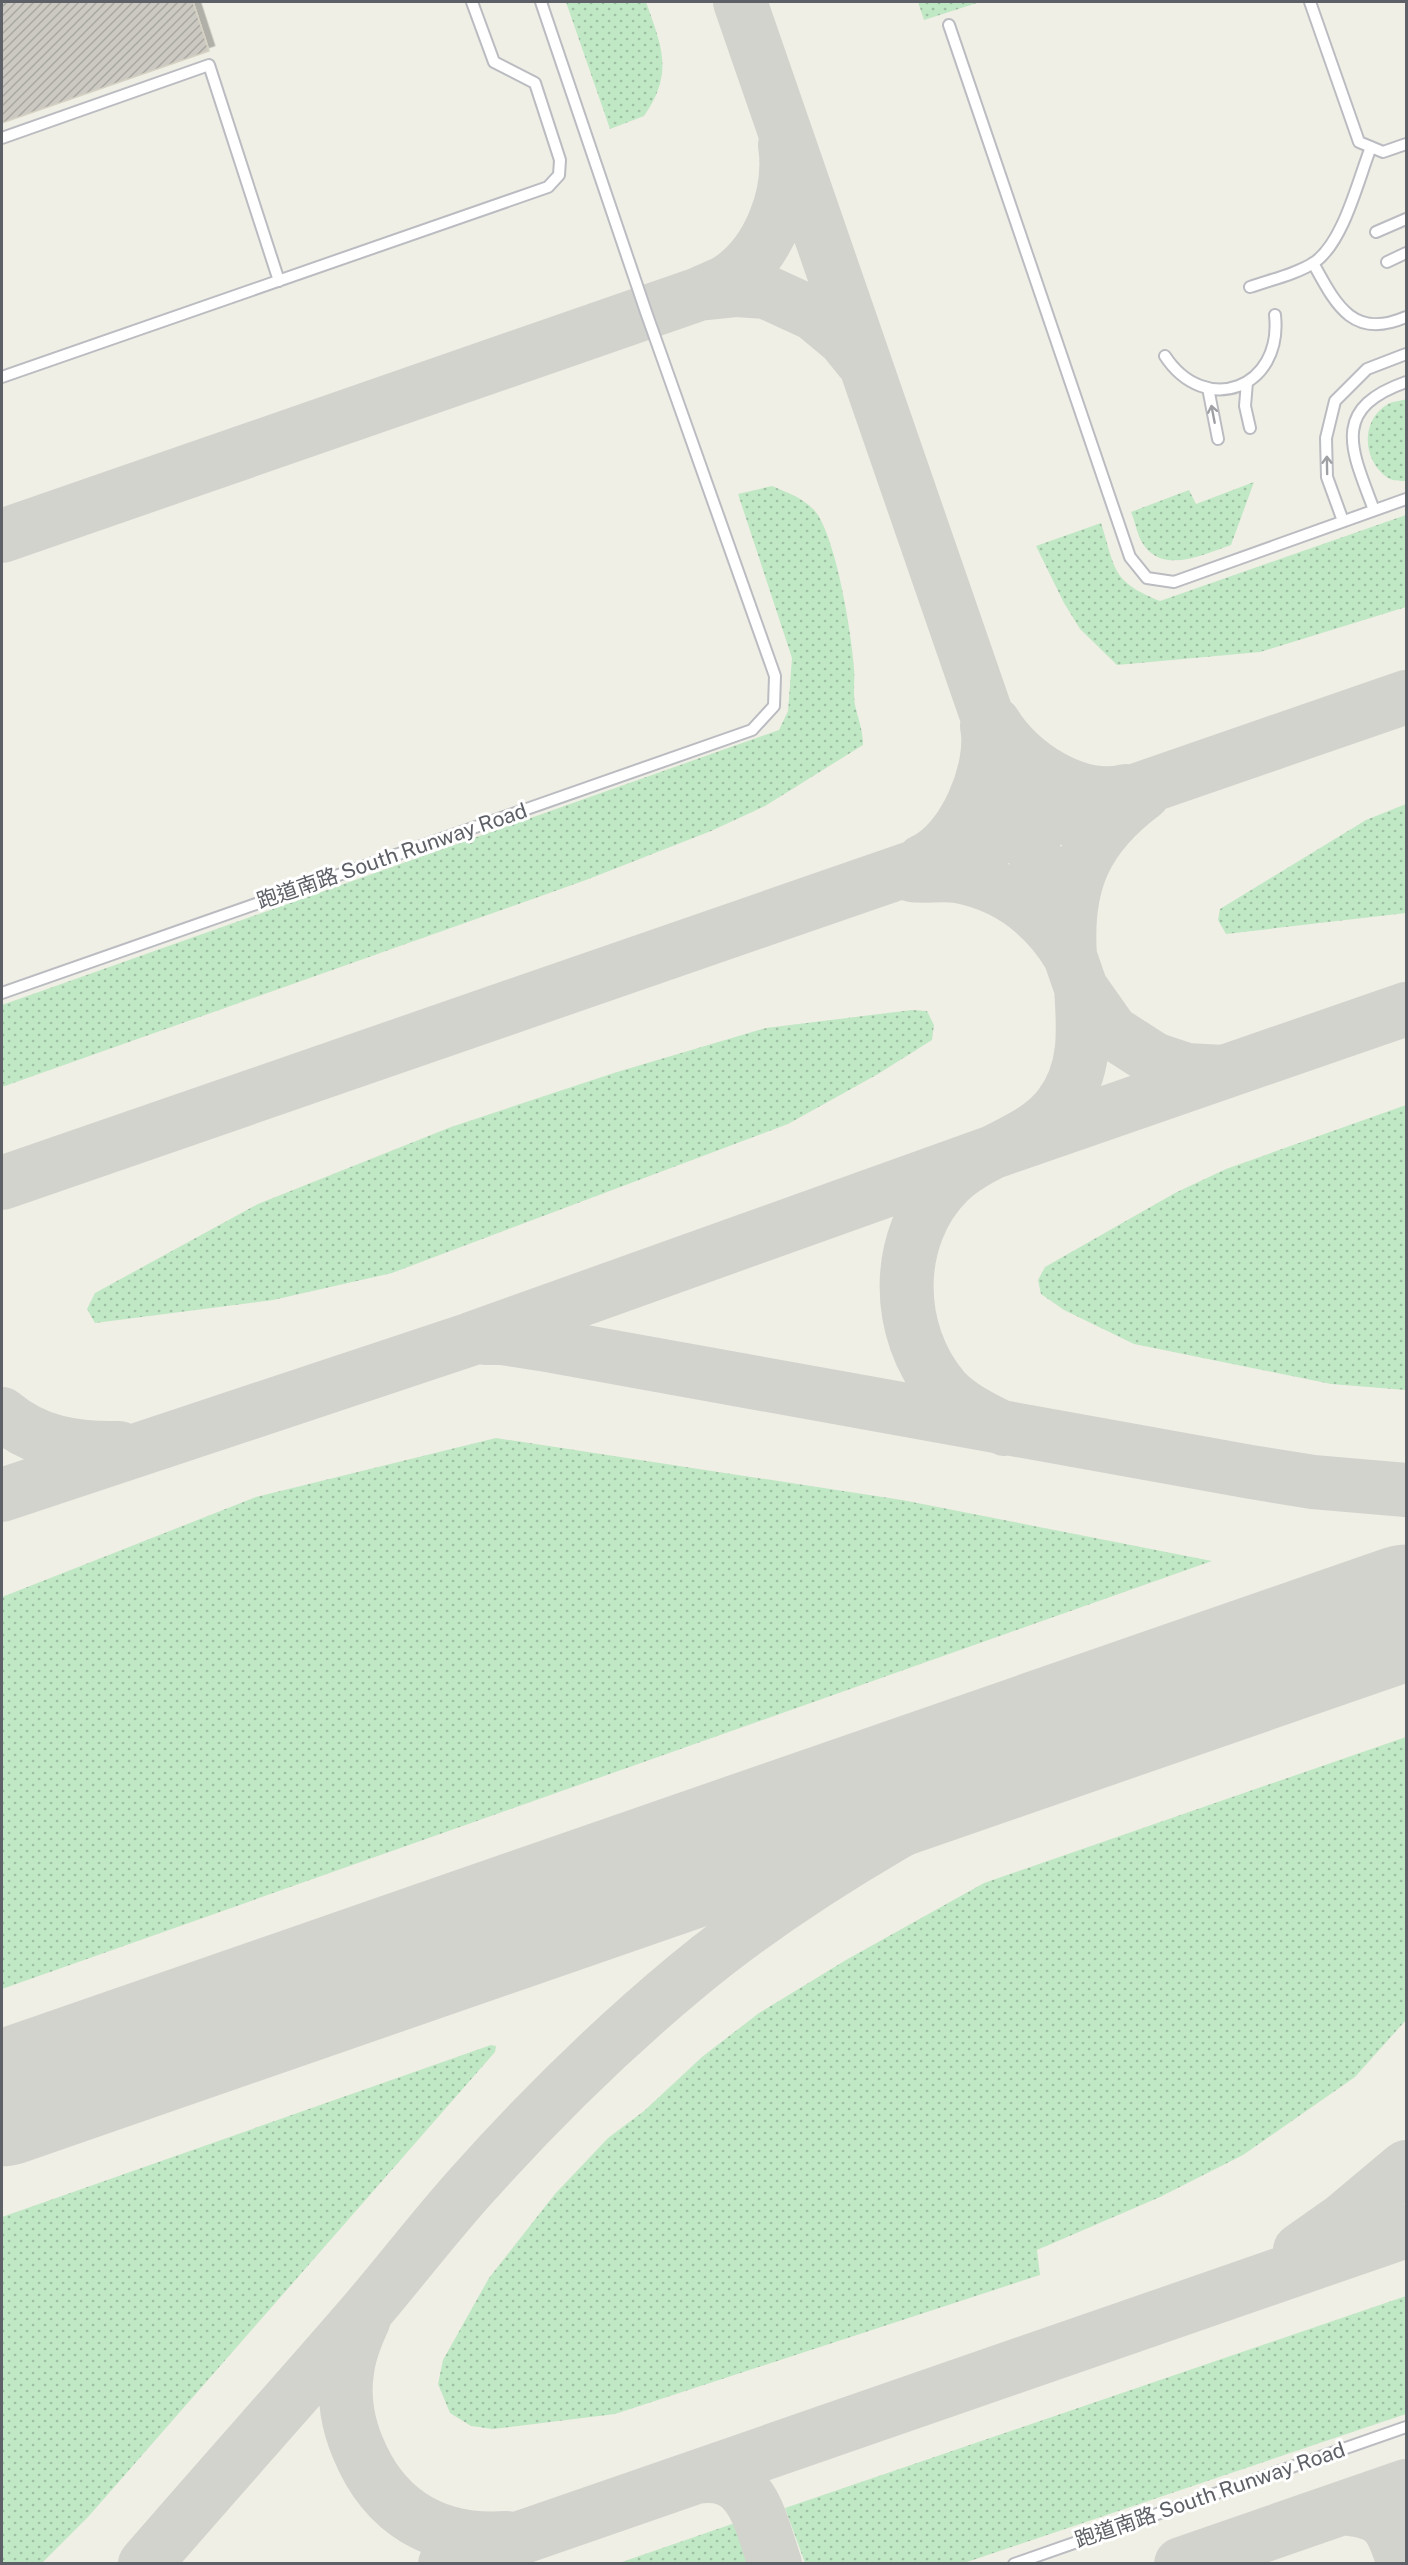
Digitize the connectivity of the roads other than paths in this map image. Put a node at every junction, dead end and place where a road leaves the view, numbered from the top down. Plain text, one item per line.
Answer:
1 (472, 2) edge
2 (541, 2) edge
3 (1310, 2) edge
4 (949, 25) dead end
5 (2, 138) edge
6 (1407, 144) edge
7 (1371, 147) junction
8 (1407, 219) edge
9 (1376, 232) dead end
10 (1407, 253) edge
11 (1388, 262) dead end
12 (1313, 263) junction
13 (279, 281) junction
14 (1250, 287) dead end
15 (1275, 315) dead end
16 (1407, 317) edge
17 (1407, 354) edge
18 (1165, 356) dead end
19 (2, 377) edge
20 (1246, 382) junction
21 (1407, 382) edge
22 (1208, 388) junction
23 (1250, 428) dead end
24 (1218, 439) dead end
25 (1407, 499) edge
26 (1374, 510) junction
27 (1342, 521) junction
28 (2, 993) edge
29 (1407, 2427) edge
30 (1014, 2564) edge

1 - 13 lane
2 - 28 lane, 跑道南路 South Runway Road
3 - 7 lane
4 - 27 lane
5 - 13 lane
6 - 7 lane
7 - 12 lane
8 - 9 lane
10 - 11 lane
12 - 14 lane
12 - 16 lane
13 - 19 lane
15 - 20 lane
27 -> 17 lane
18 - 22 lane
20 - 22 lane
20 - 23 lane
21 - 26 lane
24 -> 22 lane
25 - 26 lane
26 - 27 lane
29 - 30 lane, 跑道南路 South Runway Road

